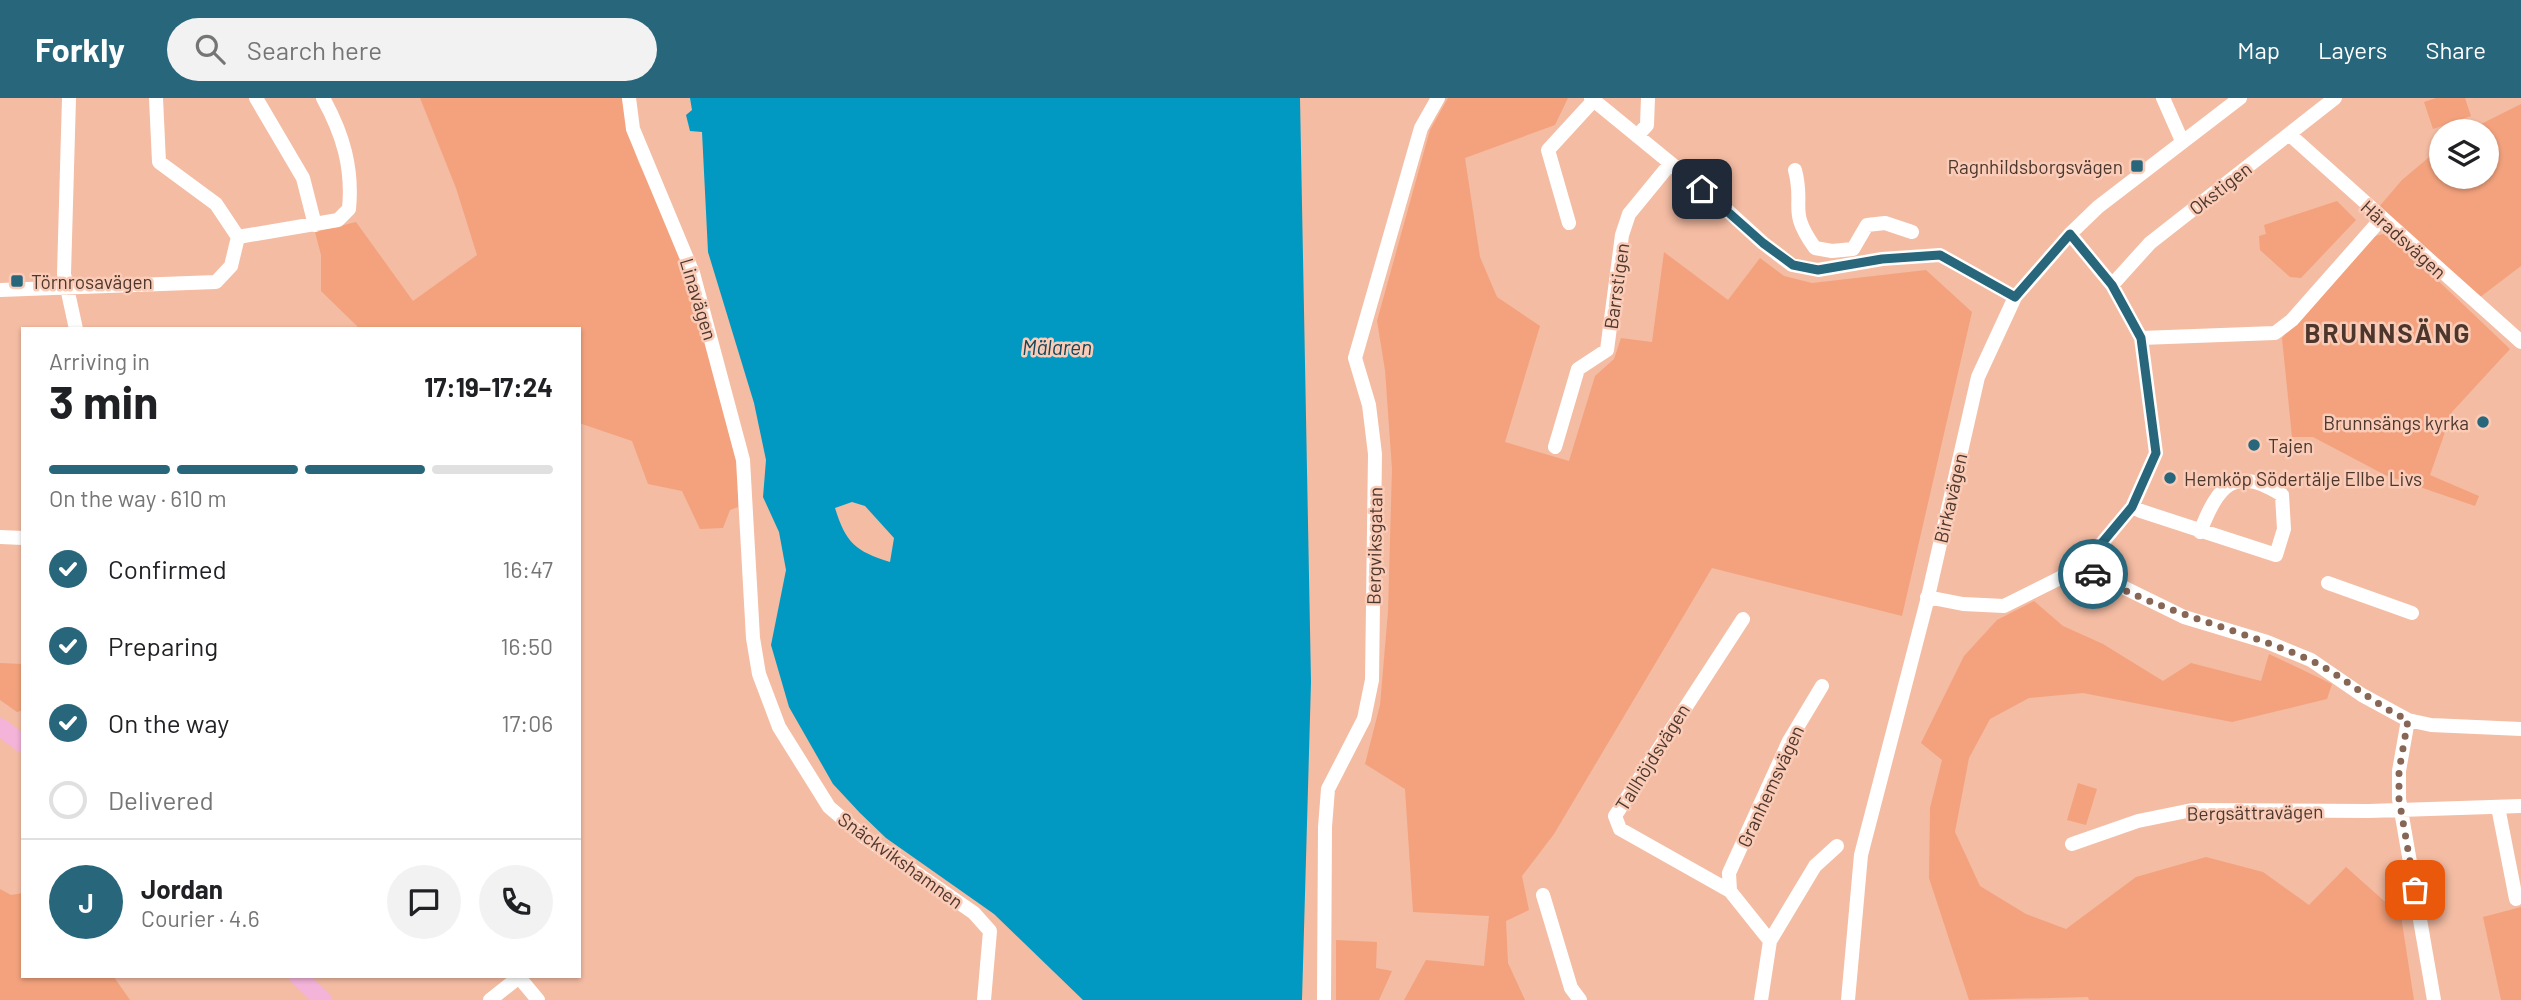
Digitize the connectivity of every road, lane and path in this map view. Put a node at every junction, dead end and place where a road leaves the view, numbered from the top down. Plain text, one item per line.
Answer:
1 (69, 98) edge
2 (156, 98) edge
3 (256, 98) edge
4 (323, 98) edge
5 (629, 98) edge
6 (1438, 98) edge
7 (1648, 98) edge
8 (2163, 98) edge
9 (2239, 98) edge
10 (2334, 98) edge
11 (1592, 100) edge
12 (2289, 134) junction
13 (1637, 136) junction
14 (2182, 141) junction
15 (1670, 164) junction
16 (1796, 170) dead end
17 (2382, 218) junction
18 (1569, 223) dead end
19 (315, 225) junction
20 (1912, 232) dead end
21 (2070, 234) junction
22 (239, 237) junction
23 (2112, 285) junction
24 (69, 289) junction
25 (1, 293) edge
26 (2015, 297) junction
27 (75, 327) edge
28 (2141, 338) junction
29 (2521, 342) edge
30 (1555, 447) dead end
31 (745, 507) joint
32 (2132, 507) junction
33 (2200, 532) junction
34 (0, 537) edge
35 (21, 538) edge
36 (2081, 568) junction
37 (2328, 583) dead end
38 (1927, 597) junction
39 (2412, 612) dead end
40 (1742, 619) dead end
41 (1822, 686) dead end
42 (0, 719) edge
43 (2408, 720) junction
44 (0, 727) edge
45 (2521, 729) edge
46 (21, 732) edge
47 (21, 743) edge
48 (2521, 806) edge
49 (2498, 807) junction
50 (2401, 808) junction
51 (2072, 844) dead end
52 (1837, 846) dead end
53 (1730, 891) junction
54 (1543, 895) dead end
55 (2516, 900) dead end
56 (1770, 942) junction
57 (300, 978) edge
58 (518, 978) edge
59 (520, 978) edge
60 (323, 1000) edge
61 (490, 1000) edge
62 (538, 1000) edge
63 (984, 1000) edge
64 (1324, 1000) edge
65 (1580, 1000) edge
66 (1761, 1000) edge
67 (1848, 1000) edge
68 (2434, 1000) edge

1 - 24 street
2 - 22 street
3 - 19 street
4 - 19 street
5 - 31 street, Linavägen
6 - 64 street, Bergviksgatan
7 - 13 street
8 - 14 street
9 - 14 street, Birkavägen
10 - 12 street, Okstigen
11 - 13 street
11 - 18 street
12 - 17 street, Häradsvägen
12 - 23 street, Okstigen
13 - 15 street
14 - 21 street, Birkavägen
15 - 26 street
15 - 30 street, Barrstigen
16 - 20 street
17 - 28 street
17 - 29 street, Häradsvägen
19 - 22 street
21 - 23 street
21 - 26 street, Birkavägen
22 - 24 street
23 - 28 street
24 - 25 street
24 - 27 street
26 - 38 street, Birkavägen
28 - 32 street
31 - 63 street, Snäckvikshamnen
32 - 33 street
32 - 36 street
33 - 33 street
34 - 35 street
36 - 38 street
36 - 43 street
37 - 39 street
38 - 67 street, Birkavägen
40 - 53 street, Tallhöjdsvägen
41 - 53 street, Granhemsvägen
42 - 46 main road
43 - 45 street
43 - 50 street
44 - 47 main road
48 - 49 street, Bergsättravägen
49 - 50 street, Bergsättravägen
49 - 55 street
50 - 51 street, Bergsättravägen
50 - 68 street
52 - 56 street
53 - 56 street, Tallhöjdsvägen
54 - 65 street
56 - 66 street
57 - 60 main road
58 - 61 street
59 - 62 street

